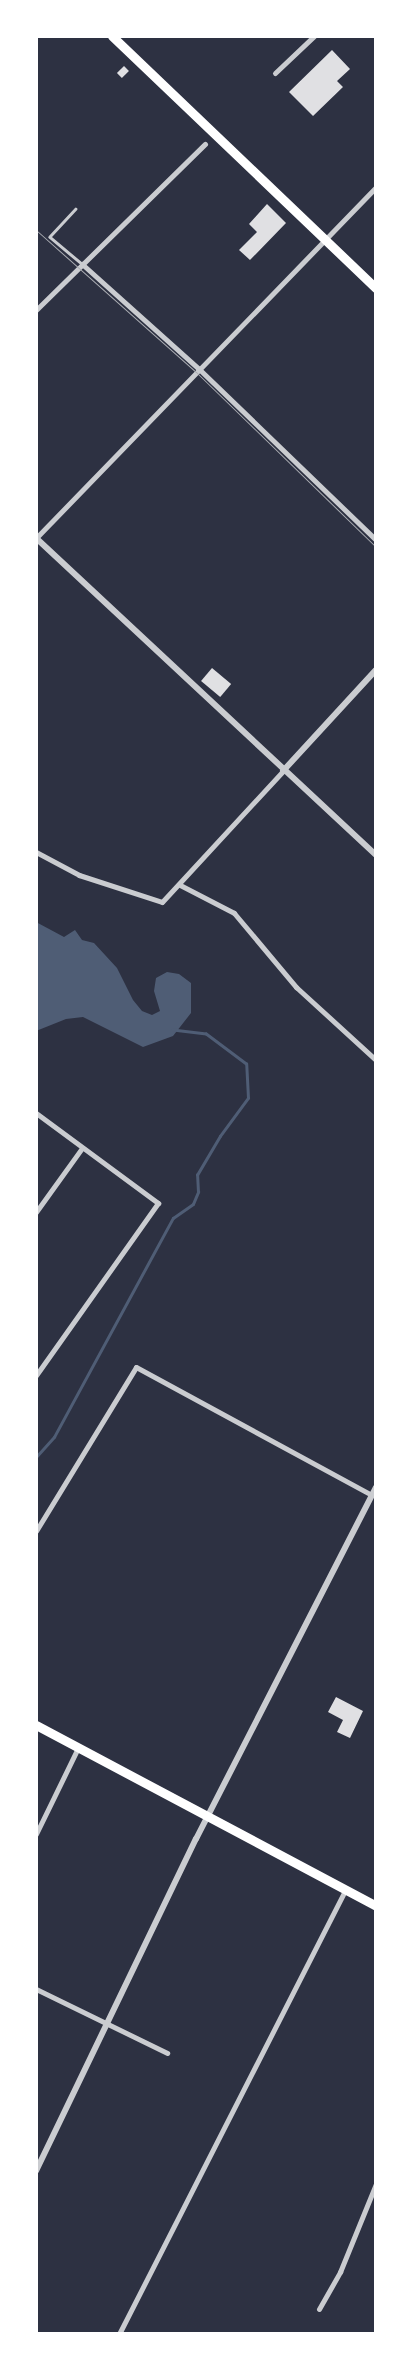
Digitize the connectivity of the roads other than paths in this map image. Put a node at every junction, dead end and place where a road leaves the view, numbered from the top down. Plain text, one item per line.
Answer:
1 (112, 36) edge
2 (314, 36) edge
3 (275, 73) dead end
4 (205, 144) dead end
5 (376, 186) edge
6 (76, 209) dead end
7 (325, 239) junction
8 (82, 264) junction
9 (376, 288) edge
10 (36, 310) edge
11 (199, 369) junction
12 (36, 538) edge
13 (376, 540) edge
14 (376, 670) edge
15 (283, 771) junction
16 (36, 852) edge
17 (376, 854) edge
18 (180, 885) junction
19 (376, 1060) edge
20 (36, 1113) edge
21 (82, 1148) junction
22 (36, 1212) edge
23 (36, 1375) edge
24 (376, 1487) edge
25 (372, 1495) junction
26 (36, 1530) edge
27 (36, 1725) edge
28 (78, 1748) junction
29 (208, 1816) junction
30 (36, 1834) edge
31 (345, 1890) junction
32 (376, 1906) edge
33 (36, 1989) edge
34 (109, 2024) junction
35 (167, 2053) dead end
36 (36, 2171) edge
37 (376, 2184) edge
38 (319, 2309) dead end
39 (119, 2334) edge

1 - 7 main road
2 - 3 street
4 - 8 street
5 - 7 street
6 - 8 lane
7 - 9 main road
7 - 11 street
8 - 10 street
8 - 11 street
11 - 12 street
11 - 13 street
12 - 15 street
14 - 15 street
15 - 17 street
15 - 18 street
16 - 18 street
18 - 19 street
20 - 21 street
21 - 22 street
21 - 23 street
24 - 25 street
25 - 26 street
25 - 29 street
27 - 28 main road
28 - 29 main road
28 - 30 street
29 - 31 main road
29 - 34 street
31 - 32 main road
31 - 39 street
33 - 34 street
34 - 35 street
34 - 36 street
37 - 38 street

